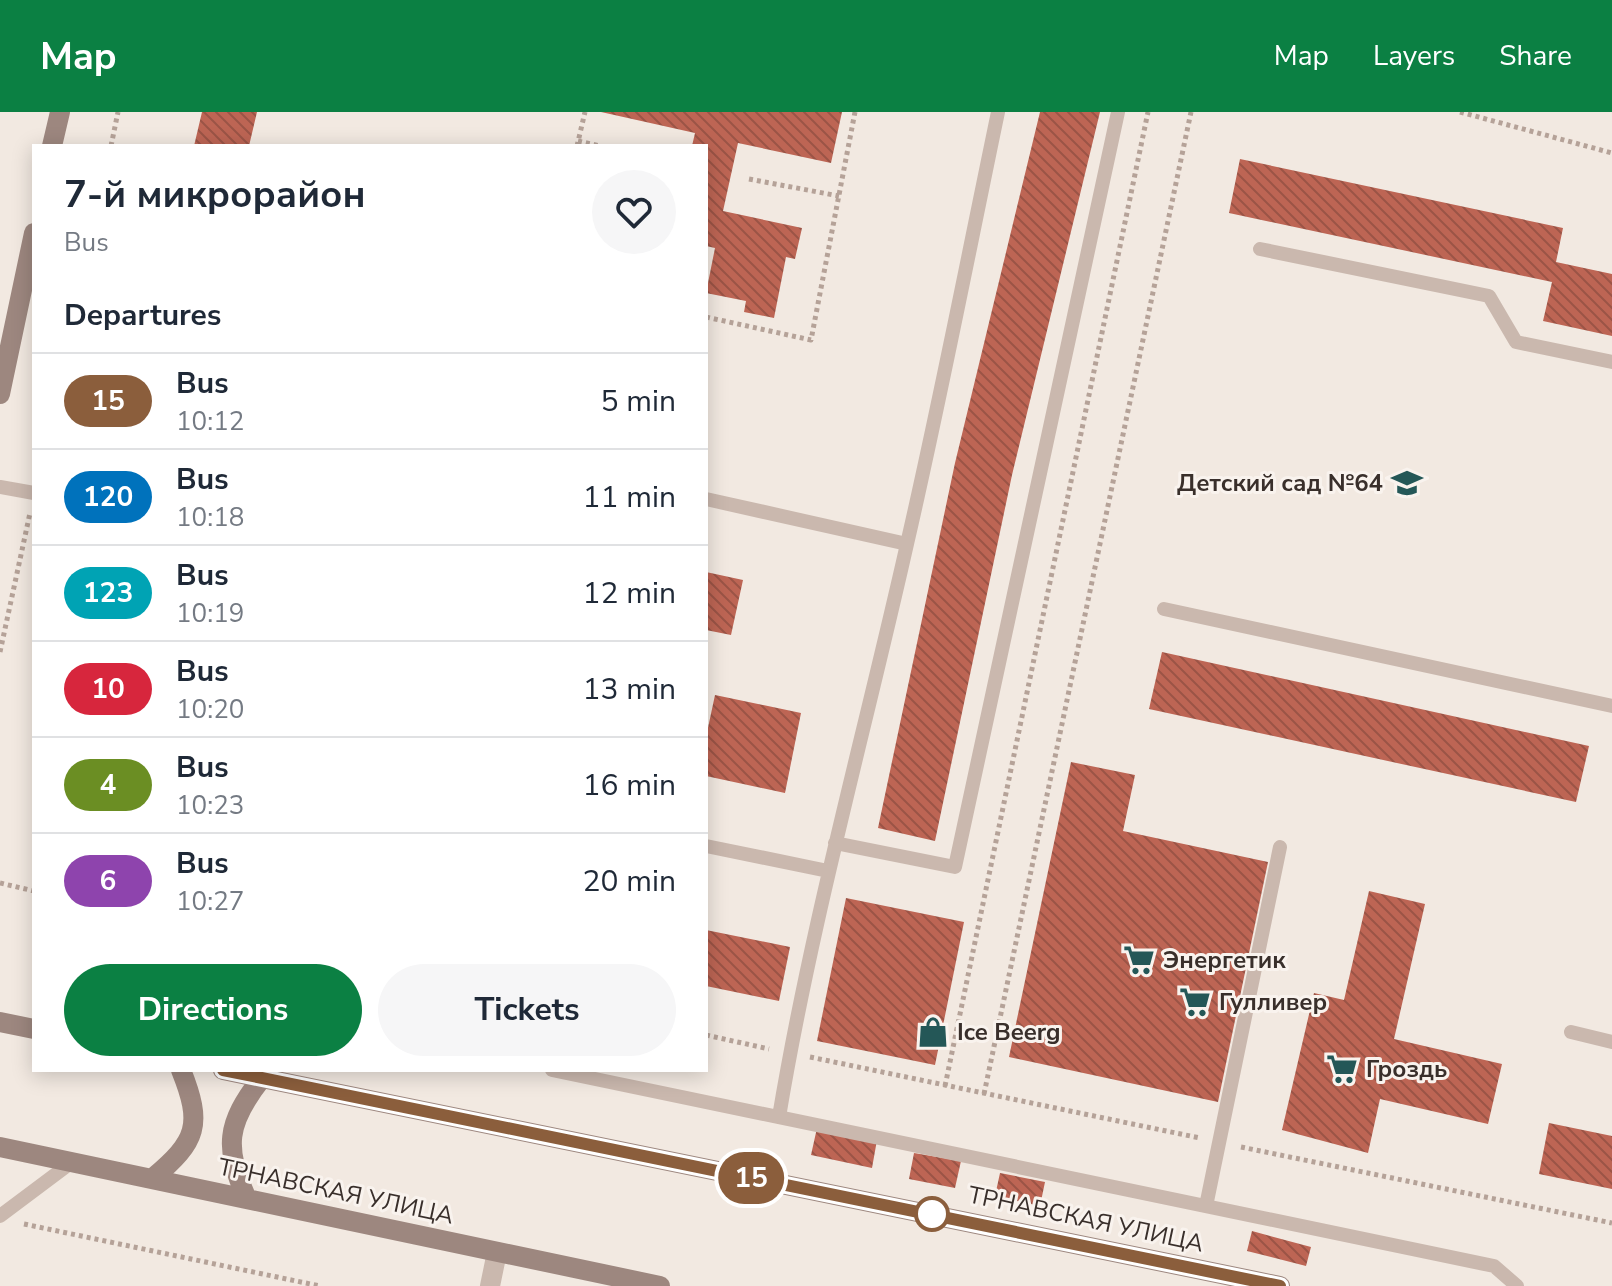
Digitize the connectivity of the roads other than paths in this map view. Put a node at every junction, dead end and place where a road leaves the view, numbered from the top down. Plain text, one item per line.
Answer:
1 (60, 112) edge
2 (998, 112) edge
3 (1118, 112) edge
4 (52, 144) edge
5 (32, 242) edge
6 (1260, 249) dead end
7 (1612, 362) edge
8 (0, 394) edge
9 (0, 487) edge
10 (32, 493) edge
11 (708, 499) edge
12 (907, 544) junction
13 (1164, 609) dead end
14 (1612, 706) edge
15 (835, 843) junction
16 (708, 846) edge
17 (1280, 847) dead end
18 (828, 871) junction
19 (0, 1022) edge
20 (30, 1027) edge
21 (1571, 1032) dead end
22 (1612, 1042) edge
23 (182, 1072) edge
24 (231, 1072) edge
25 (562, 1072) edge
26 (261, 1079) junction
27 (779, 1117) junction
28 (0, 1147) edge
29 (72, 1162) junction
30 (153, 1178) junction
31 (247, 1199) junction
32 (1206, 1206) junction
33 (0, 1216) edge
34 (497, 1252) junction
35 (490, 1286) edge
36 (660, 1286) edge
37 (1280, 1286) edge
38 (1517, 1286) edge

1 - 4 main road
2 - 12 lane
3 - 15 lane
5 - 8 main road
6 - 7 lane
9 - 10 lane
11 - 12 lane
12 - 15 lane
13 - 14 lane
15 - 18 lane
16 - 18 lane
17 - 32 lane
18 - 27 lane
19 - 20 main road
21 - 22 lane
23 - 30 main road
24 - 26 main road, ТРНАВСКАЯ УЛИЦА
25 - 27 lane
26 - 31 main road
26 - 37 main road, ТРНАВСКАЯ УЛИЦА
27 - 32 lane
28 - 29 main road, ТРНАВСКАЯ УЛИЦА
29 - 30 main road, ТРНАВСКАЯ УЛИЦА
29 - 33 lane
30 - 31 main road, ТРНАВСКАЯ УЛИЦА
31 - 34 main road, ТРНАВСКАЯ УЛИЦА
32 - 38 lane
34 - 35 street
34 - 36 main road, ТРНАВСКАЯ УЛИЦА

